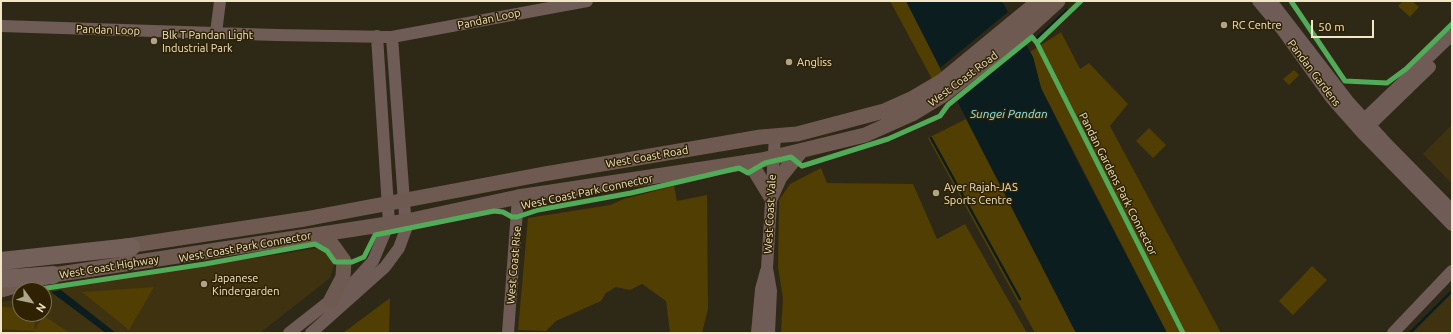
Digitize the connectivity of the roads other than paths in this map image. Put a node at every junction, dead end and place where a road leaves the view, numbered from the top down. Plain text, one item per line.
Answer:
1 (220, 1) edge
2 (587, 1) edge
3 (1040, 1) edge
4 (1058, 1) edge
5 (1258, 1) edge
6 (1271, 1) edge
7 (1, 26) edge
8 (1019, 27) junction
9 (216, 33) junction
10 (1452, 35) edge
11 (378, 36) junction
12 (392, 36) junction
13 (1452, 46) edge
14 (945, 87) junction
15 (1348, 101) junction
16 (1382, 107) junction
17 (1363, 126) junction
18 (775, 136) junction
19 (1387, 144) junction
20 (801, 151) junction
21 (774, 157) junction
22 (747, 162) junction
23 (518, 197) junction
24 (771, 197) junction
25 (405, 201) junction
26 (388, 204) junction
27 (1452, 210) edge
28 (407, 221) junction
29 (389, 223) junction
30 (1452, 225) edge
31 (298, 236) junction
32 (131, 247) junction
33 (1, 253) edge
34 (1, 261) edge
35 (767, 268) junction
36 (1452, 271) edge
37 (53, 275) junction
38 (1, 279) edge
39 (1, 290) edge
40 (331, 300) junction
41 (289, 333) edge
42 (311, 333) edge
43 (508, 333) edge
44 (757, 333) edge
45 (769, 333) edge
46 (1393, 333) edge

1 - 9 street
2 - 12 street, Pandan Loop
3 - 8 main road, West Coast Road
4 - 8 main road, West Coast Road
5 - 17 street, Pandan Gardens
6 - 15 street, Pandan Gardens
7 - 9 street, Pandan Loop
8 - 14 main road, West Coast Road
9 - 11 street, Pandan Loop
10 - 16 street
11 - 12 street, Pandan Loop
11 - 26 street
12 - 25 street
13 - 16 street
14 - 18 main road, West Coast Road
14 - 20 main road, West Coast Road
15 - 16 street
15 - 17 street, Pandan Gardens
16 - 17 street
16 - 19 street
17 - 19 street, Pandan Gardens
17 - 30 street, Pandan Gardens
18 - 21 street, West Coast Vale
18 - 25 main road, West Coast Road
19 - 27 street, Pandan Gardens
20 - 21 main road, West Coast Road
20 - 24 main road
21 - 22 main road, West Coast Road
21 - 24 street, West Coast Vale
22 - 23 main road, West Coast Road
22 - 24 main road
23 - 28 main road, West Coast Road
23 - 43 street, West Coast Rise
24 - 35 street, West Coast Vale
25 - 26 main road, West Coast Highway
25 - 28 street
26 - 29 street
26 - 32 main road, West Coast Highway
28 - 29 main road, West Coast Highway
28 - 42 street
29 - 31 main road, West Coast Highway
29 - 40 street
31 - 37 main road, West Coast Highway
31 - 40 main road
32 - 33 main road, West Coast Highway
32 - 34 highway
35 - 44 street, West Coast Vale
35 - 45 street, West Coast Vale
36 - 46 street
37 - 38 highway
37 - 39 main road, West Coast Highway
40 - 41 street

